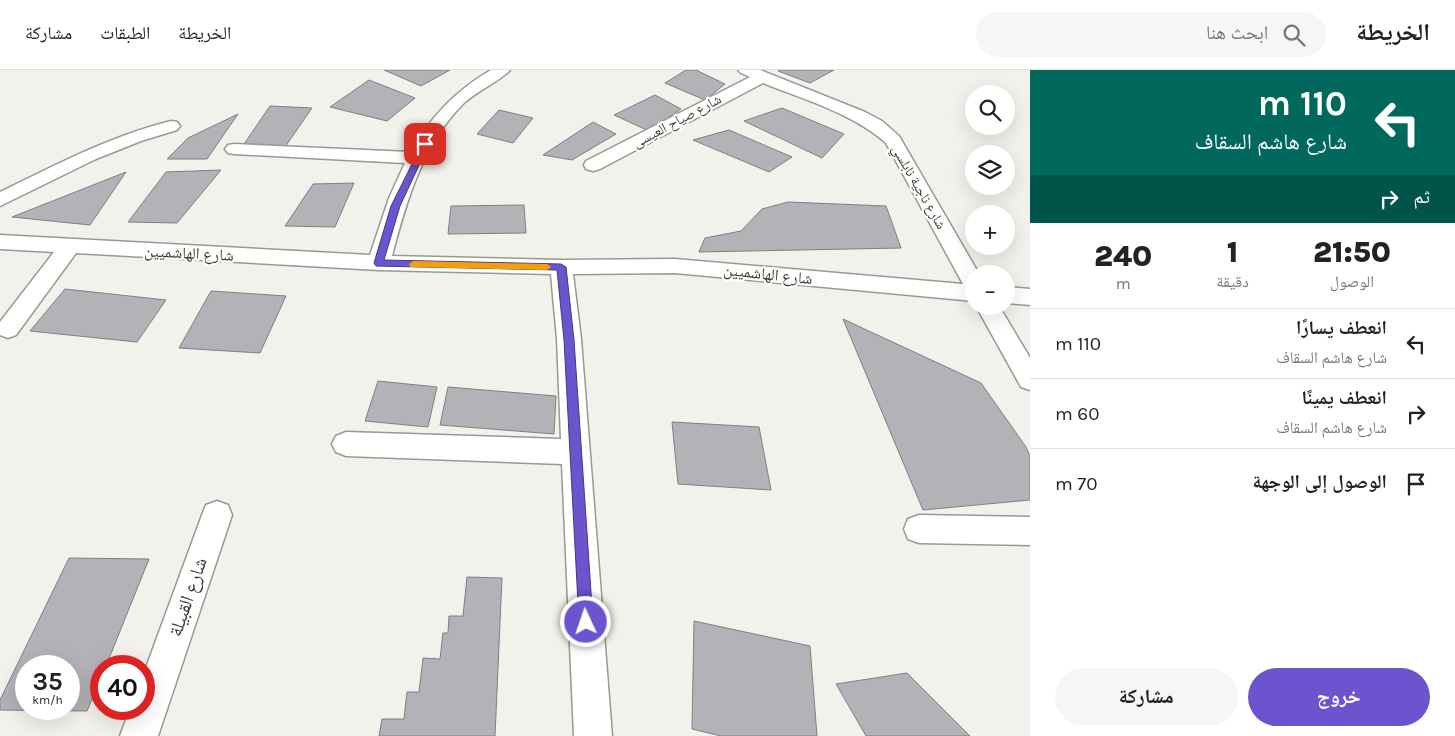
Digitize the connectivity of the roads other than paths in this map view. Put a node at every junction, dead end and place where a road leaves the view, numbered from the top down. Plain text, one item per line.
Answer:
1 (502, 70) edge
2 (754, 73) edge
3 (171, 126) dead end
4 (234, 149) dead end
5 (417, 158) junction
6 (593, 165) dead end
7 (0, 200) edge
8 (0, 242) edge
9 (70, 247) junction
10 (379, 263) junction
11 (561, 267) junction
12 (965, 268) edge
13 (965, 292) edge
14 (1015, 296) edge
15 (1030, 297) edge
16 (992, 315) edge
17 (8, 329) dead end
18 (1030, 380) edge
19 (346, 444) dead end
20 (576, 452) junction
21 (217, 515) dead end
22 (919, 529) dead end
23 (1030, 531) edge
24 (139, 736) edge
25 (593, 736) edge

1 - 5 street
2 - 6 street, شارع صياح العيسى
2 - 12 street, شارع ناجية نابلسي
3 - 7 street
4 - 5 street
5 - 10 street
8 - 9 street, شارع الهاشميين
9 - 10 street, شارع الهاشميين
9 - 17 street
10 - 11 street, شارع الهاشميين
11 - 13 street, شارع الهاشميين
11 - 20 street
14 - 15 street
16 - 18 street
19 - 20 street
20 - 25 street
21 - 24 street, شارع القبيلة
22 - 23 street

